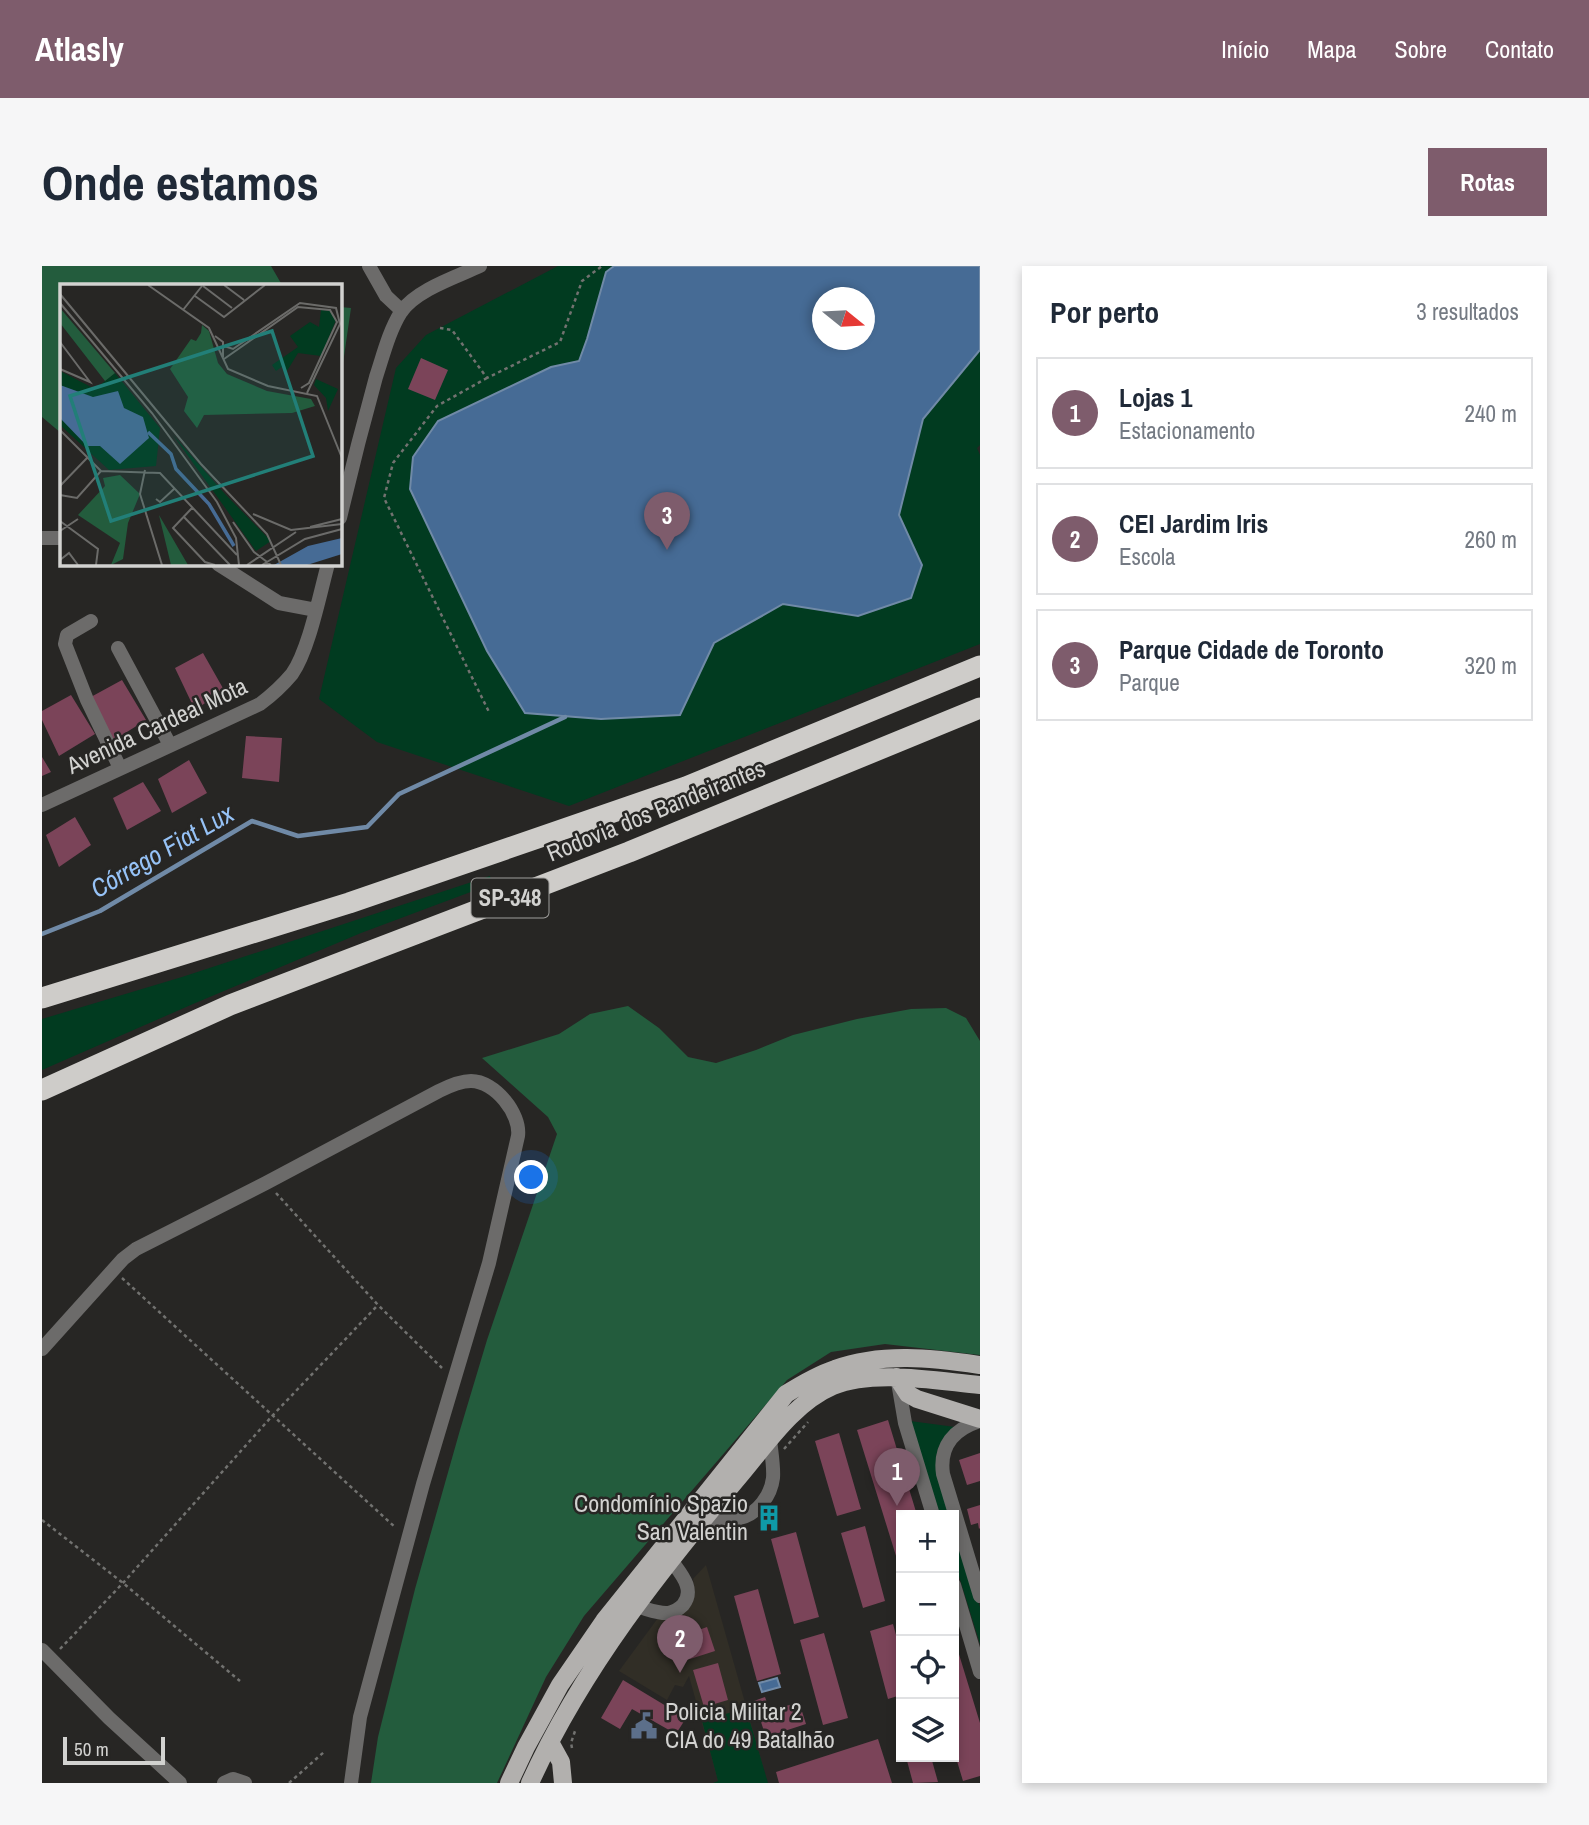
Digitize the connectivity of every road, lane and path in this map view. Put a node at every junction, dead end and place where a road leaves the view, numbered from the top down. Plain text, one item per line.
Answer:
1 (369, 266) edge
2 (480, 266) edge
3 (602, 266) edge
4 (402, 311) junction
5 (440, 328) dead end
6 (487, 378) junction
7 (341, 514) edge
8 (42, 538) edge
9 (60, 538) edge
10 (220, 565) edge
11 (328, 565) edge
12 (316, 610) junction
13 (91, 621) dead end
14 (118, 648) dead end
15 (980, 666) edge
16 (980, 708) edge
17 (489, 712) dead end
18 (170, 745) junction
19 (120, 768) junction
20 (42, 804) edge
21 (42, 998) edge
22 (42, 1090) edge
23 (266, 1183) junction
24 (114, 1270) junction
25 (378, 1305) junction
26 (42, 1349) edge
27 (908, 1358) junction
28 (980, 1365) edge
29 (897, 1377) junction
30 (454, 1380) junction
31 (980, 1385) edge
32 (273, 1415) junction
33 (980, 1420) edge
34 (810, 1421) dead end
35 (770, 1439) junction
36 (772, 1463) junction
37 (931, 1510) edge
38 (42, 1520) edge
39 (702, 1520) junction
40 (408, 1540) junction
41 (671, 1560) junction
42 (123, 1583) junction
43 (980, 1596) edge
44 (959, 1602) edge
45 (635, 1606) junction
46 (46, 1654) edge
47 (980, 1672) edge
48 (240, 1681) dead end
49 (575, 1730) dead end
50 (550, 1742) junction
51 (324, 1752) dead end
52 (574, 1754) dead end
53 (512, 1777) edge
54 (537, 1779) edge
55 (180, 1783) edge
56 (224, 1783) edge
57 (245, 1783) edge
58 (289, 1783) edge
59 (351, 1783) edge
60 (564, 1783) edge

1 - 4 street
2 - 4 street
3 - 6 path
4 - 7 street
5 - 6 path
6 - 17 path
8 - 9 street
10 - 12 street
11 - 12 street, Avenida Cardeal Mota
12 - 18 street, Avenida Cardeal Mota
13 - 19 street
14 - 18 street
15 - 21 highway, Rodovia dos Bandeirantes / SP-348
16 - 22 highway, Rodovia dos Bandeirantes / SP-348
18 - 19 street, Avenida Cardeal Mota
19 - 20 street, Avenida Cardeal Mota
23 - 24 street
23 - 25 path
23 - 30 street
24 - 26 street
24 - 32 path
25 - 30 path
25 - 32 path
27 - 28 main road
27 - 29 main road
27 - 53 main road
29 - 31 main road
29 - 33 main road
29 - 35 main road
29 - 37 street
30 - 40 street
32 - 40 path
32 - 42 path
33 - 43 street
34 - 36 path
35 - 36 street
35 - 39 main road
36 - 39 street
38 - 42 path
39 - 41 main road
40 - 59 street
41 - 45 main road
41 - 45 street
42 - 46 path
42 - 48 path
44 - 47 street
45 - 50 main road
46 - 55 street
49 - 52 path
50 - 54 main road
50 - 60 main road
51 - 58 path
53 - 54 main road
56 - 57 street

